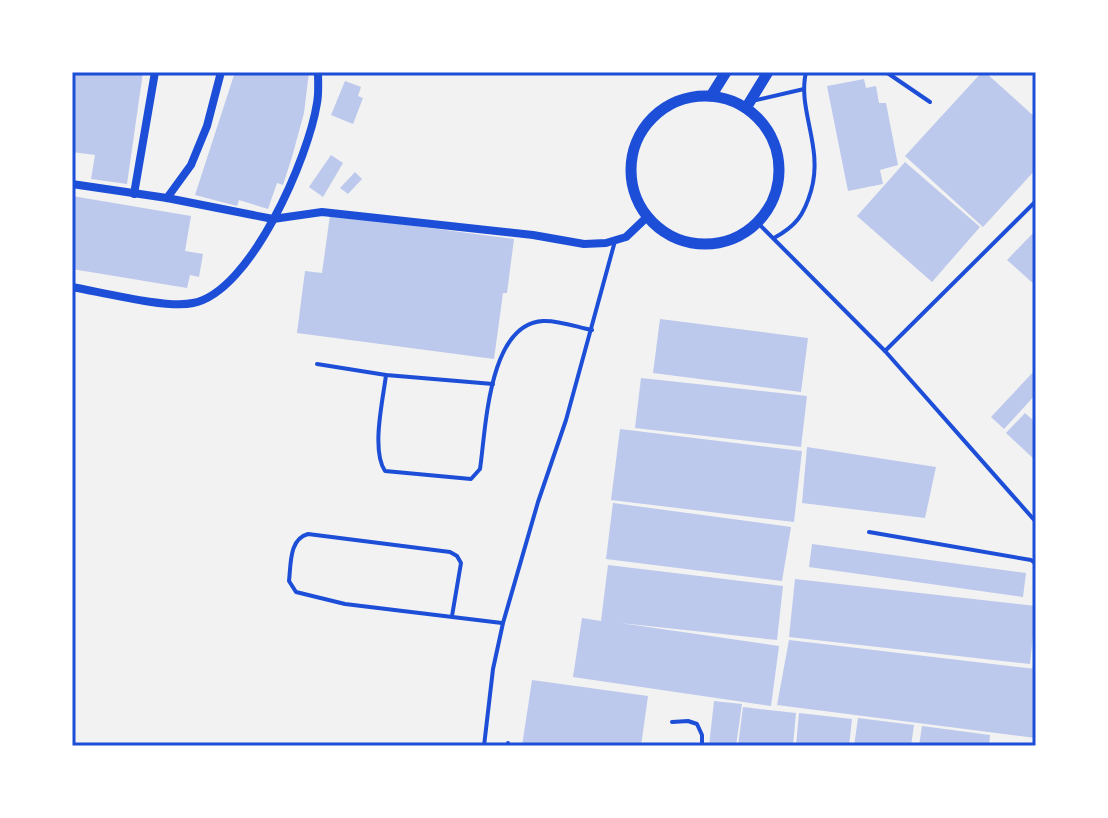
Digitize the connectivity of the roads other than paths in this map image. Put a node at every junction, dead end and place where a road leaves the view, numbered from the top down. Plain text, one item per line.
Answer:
1 (155, 72) edge
2 (221, 72) edge
3 (318, 72) edge
4 (726, 72) edge
5 (768, 72) edge
6 (806, 72) edge
7 (886, 72) edge
8 (804, 89) junction
9 (711, 96) junction
10 (930, 102) dead end
11 (748, 105) junction
12 (72, 184) edge
13 (134, 194) junction
14 (167, 198) junction
15 (1036, 201) edge
16 (647, 217) junction
17 (273, 219) junction
18 (757, 222) junction
19 (774, 238) junction
20 (615, 241) junction
21 (72, 287) edge
22 (592, 330) junction
23 (885, 351) junction
24 (317, 364) dead end
25 (386, 375) junction
26 (493, 384) junction
27 (1036, 522) edge
28 (869, 532) dead end
29 (1036, 564) edge
30 (452, 616) junction
31 (503, 623) junction
32 (672, 722) dead end
33 (484, 746) edge
34 (702, 746) edge

1 - 13 street
2 - 14 street
3 - 17 street
4 - 9 street
5 - 11 street
6 - 8 lane
7 - 10 lane
8 - 11 lane
8 - 19 lane
9 - 11 street
9 - 16 street
11 - 18 street
12 - 13 street
13 - 14 street
14 - 17 street
15 - 23 lane
16 - 18 street
16 - 20 street
17 - 20 street
17 - 21 street
18 - 19 lane
19 - 23 lane
20 - 22 lane
22 - 26 lane
22 - 31 lane
23 - 27 lane
24 - 25 lane
25 - 26 lane
25 - 26 lane
28 - 29 lane
30 - 30 lane
30 - 31 lane
31 - 33 lane
32 - 34 lane

